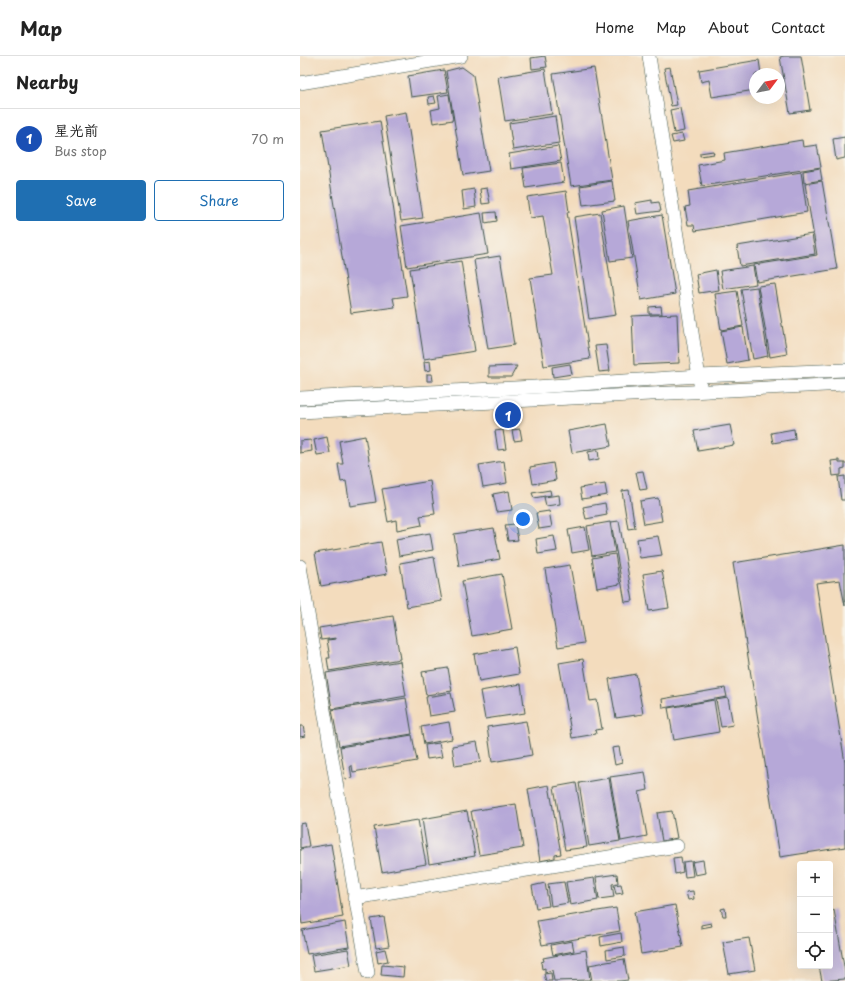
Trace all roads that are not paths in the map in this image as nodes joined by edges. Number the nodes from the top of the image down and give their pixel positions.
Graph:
1 (461, 56) edge
2 (649, 56) edge
3 (300, 83) edge
4 (845, 370) edge
5 (699, 376) junction
6 (845, 384) edge
7 (700, 391) junction
8 (300, 398) edge
9 (300, 412) edge
10 (300, 566) edge
11 (677, 846) dead end
12 (354, 898) junction
13 (368, 973) dead end

1 - 3 street
2 - 5 street
4 - 5 street
5 - 7 street
5 - 8 street
6 - 7 street
7 - 9 street
10 - 12 street
11 - 12 street
12 - 13 street

